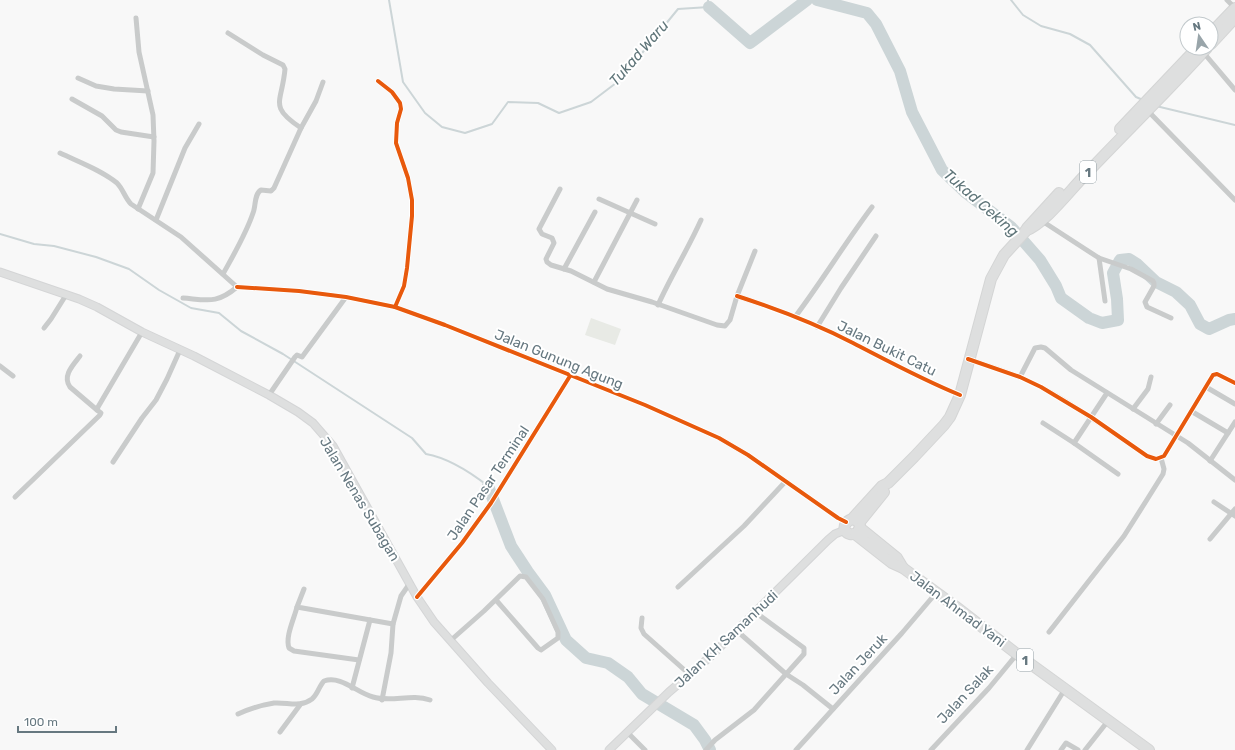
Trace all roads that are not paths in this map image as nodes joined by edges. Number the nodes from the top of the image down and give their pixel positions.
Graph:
1 (1227, 0) edge
2 (1235, 8) edge
3 (136, 18) dead end
4 (1235, 18) edge
5 (1219, 25) edge
6 (228, 33) dead end
7 (1219, 35) edge
8 (1196, 56) edge
9 (1208, 56) edge
10 (78, 78) dead end
11 (378, 81) dead end
12 (322, 82) dead end
13 (1235, 90) edge
14 (148, 91) junction
15 (72, 99) dead end
16 (1147, 109) junction
17 (199, 124) dead end
18 (301, 128) junction
19 (154, 137) junction
20 (60, 153) dead end
21 (560, 189) dead end
22 (599, 199) dead end
23 (637, 200) dead end
24 (1235, 200) edge
25 (872, 208) dead end
26 (138, 209) junction
27 (596, 212) dead end
28 (630, 213) junction
29 (156, 220) junction
30 (700, 220) dead end
31 (1042, 221) junction
32 (655, 224) dead end
33 (1024, 232) dead end
34 (876, 236) dead end
35 (755, 251) dead end
36 (1099, 258) junction
37 (564, 269) junction
38 (0, 272) edge
39 (223, 274) junction
40 (594, 282) junction
41 (236, 287) junction
42 (66, 295) junction
43 (738, 296) junction
44 (183, 298) dead end
45 (346, 298) junction
46 (1105, 301) dead end
47 (658, 304) junction
48 (395, 307) junction
49 (796, 317) junction
50 (1171, 318) dead end
51 (817, 327) junction
52 (44, 328) dead end
53 (142, 332) junction
54 (180, 350) junction
55 (80, 356) dead end
56 (968, 359) junction
57 (0, 366) edge
58 (13, 376) dead end
59 (570, 376) junction
60 (1020, 377) junction
61 (1151, 377) dead end
62 (1235, 383) edge
63 (1206, 386) junction
64 (1108, 393) junction
65 (269, 395) junction
66 (960, 395) junction
67 (1170, 404) dead end
68 (1235, 404) edge
69 (1133, 409) junction
70 (97, 410) junction
71 (1191, 411) junction
72 (1091, 417) junction
73 (1235, 422) edge
74 (1043, 423) dead end
75 (1156, 424) junction
76 (1228, 433) junction
77 (1176, 436) junction
78 (1074, 443) junction
79 (1161, 458) junction
80 (1210, 461) junction
81 (113, 462) dead end
82 (1118, 474) dead end
83 (1235, 480) edge
84 (785, 482) junction
85 (15, 497) dead end
86 (1214, 502) dead end
87 (1234, 513) edge
88 (853, 526) junction
89 (1210, 539) dead end
90 (410, 583) junction
91 (678, 587) dead end
92 (304, 590) dead end
93 (936, 593) junction
94 (417, 596) junction
95 (496, 600) junction
96 (297, 608) junction
97 (755, 612) junction
98 (642, 618) dead end
99 (370, 620) junction
100 (393, 624) junction
101 (736, 630) junction
102 (1048, 632) dead end
103 (450, 641) junction
104 (1017, 654) junction
105 (359, 660) junction
106 (689, 674) junction
107 (786, 674) junction
108 (352, 688) junction
109 (1065, 689) junction
110 (382, 700) junction
111 (430, 700) dead end
112 (300, 705) junction
113 (832, 709) junction
114 (238, 714) dead end
115 (1108, 721) junction
116 (280, 732) dead end
117 (627, 732) junction
118 (552, 750) edge
119 (609, 750) edge
120 (645, 750) edge
121 (706, 750) edge
122 (796, 750) edge
123 (931, 750) edge
124 (1027, 750) edge
125 (1061, 750) edge
126 (1078, 750) edge
127 (1084, 750) edge
128 (1149, 750) edge

1 - 2 street
2 - 5 highway
3 - 14 street
4 - 7 highway
6 - 18 street
8 - 16 highway, 1
9 - 13 street
10 - 14 street
11 - 48 street
12 - 18 street
14 - 19 street
15 - 19 street
16 - 24 street
16 - 31 highway, 1
16 - 31 highway, 1
17 - 29 street
18 - 39 street
19 - 26 street
20 - 26 street
21 - 37 street
22 - 28 street
23 - 28 street
25 - 49 street
26 - 29 street
27 - 37 street
28 - 32 street
28 - 40 street
29 - 39 street
30 - 47 street
31 - 36 street
33 - 56 highway
34 - 51 street
35 - 43 street
36 - 46 street
36 - 50 street
37 - 40 street
38 - 42 main road, Jalan Nenas Subagan
39 - 41 street
40 - 47 street
41 - 44 street
41 - 45 street, Jalan Gunung Agung
42 - 52 street
42 - 53 main road, Jalan Nenas Subagan
43 - 47 street
43 - 49 street, Jalan Bukit Catu
45 - 48 street, Jalan Gunung Agung
45 - 65 street
48 - 59 street, Jalan Gunung Agung
49 - 51 street, Jalan Bukit Catu
51 - 66 street, Jalan Bukit Catu
53 - 54 main road, Jalan Nenas Subagan
53 - 70 street
54 - 65 main road, Jalan Nenas Subagan
54 - 81 street
55 - 70 street
56 - 60 street
56 - 66 highway
57 - 58 street
59 - 84 street, Jalan Gunung Agung
59 - 94 street, Jalan Pasar Terminal
60 - 64 street
60 - 72 street
61 - 69 street
62 - 63 street
63 - 68 street
63 - 71 street
64 - 69 street
64 - 72 street
65 - 90 main road, Jalan Nenas Subagan
66 - 88 highway
67 - 75 street
69 - 75 street
70 - 85 street
71 - 76 street
71 - 77 street
72 - 78 street
72 - 79 street
73 - 76 street
74 - 78 street
75 - 77 street
76 - 80 street
77 - 79 street
77 - 80 street
78 - 82 street
79 - 102 street
80 - 83 street
84 - 88 street, Jalan Gunung Agung
84 - 91 street
86 - 87 street
87 - 89 street
88 - 93 highway, Jalan Ahmad Yani / 1
88 - 97 main road, Jalan KH Samanhudi
90 - 94 main road, Jalan Nenas Subagan
90 - 100 street
92 - 96 street
93 - 104 highway, Jalan Ahmad Yani / 1
93 - 113 street, Jalan Jeruk
94 - 103 main road, Jalan Nenas Subagan
95 - 95 street
95 - 103 street
96 - 99 street
96 - 105 street
97 - 101 main road, Jalan KH Samanhudi
97 - 107 street
98 - 106 street
99 - 100 street
99 - 105 street
100 - 110 street
101 - 106 main road, Jalan KH Samanhudi
101 - 107 street
103 - 118 main road, Jalan Nenas Subagan
104 - 109 highway, Jalan Ahmad Yani / 1
104 - 123 street, Jalan Salak
105 - 108 street
106 - 117 main road, Jalan KH Samanhudi
107 - 113 street
107 - 121 street
108 - 110 street
108 - 112 street
109 - 115 highway, Jalan Ahmad Yani / 1
109 - 124 street
110 - 111 street
112 - 114 street
112 - 116 street
113 - 122 street, Jalan Jeruk
115 - 127 street
115 - 128 highway, Jalan Ahmad Yani / 1
117 - 119 main road, Jalan KH Samanhudi
117 - 120 street
125 - 126 street

